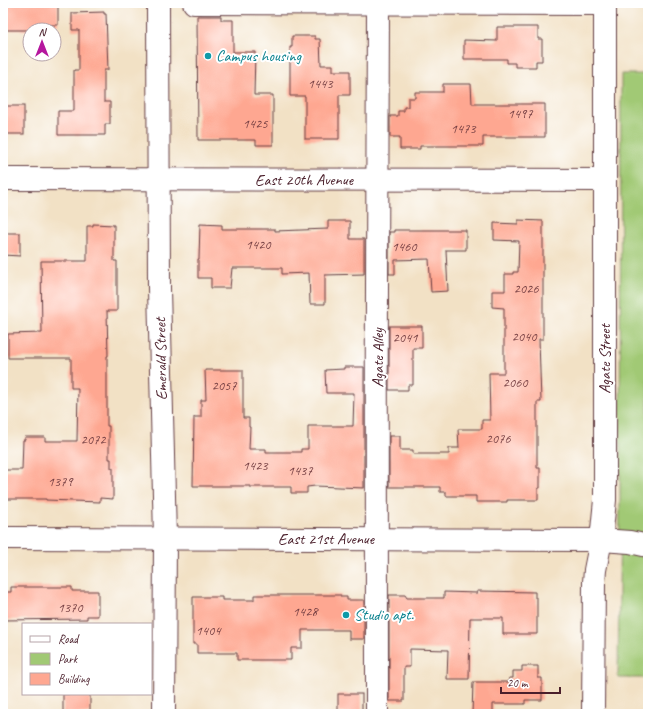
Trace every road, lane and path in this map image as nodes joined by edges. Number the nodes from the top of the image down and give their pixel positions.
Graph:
1 (158, 3) edge
2 (194, 3) edge
3 (378, 3) edge
4 (605, 3) edge
5 (3, 179) edge
6 (158, 180) junction
7 (376, 180) junction
8 (605, 180) junction
9 (3, 538) edge
10 (165, 538) junction
11 (378, 539) junction
12 (601, 540) junction
13 (648, 546) edge
14 (164, 714) edge
15 (378, 714) edge
16 (593, 714) edge

1 - 6 street, Emerald Street
2 - 3 street
3 - 4 street
3 - 7 street, Agate Alley
4 - 8 street, Agate Street
5 - 6 street, East 20th Avenue
6 - 7 street, East 20th Avenue
6 - 10 street, Emerald Street
7 - 8 street, East 20th Avenue
7 - 11 street, Agate Alley
8 - 12 street, Agate Street
9 - 10 street, East 21st Avenue
10 - 11 street, East 21st Avenue
10 - 14 street, Emerald Street
11 - 12 street, East 21st Avenue
11 - 15 street, Agate Alley
12 - 13 street, East 21st Avenue
12 - 16 street, Agate Street

